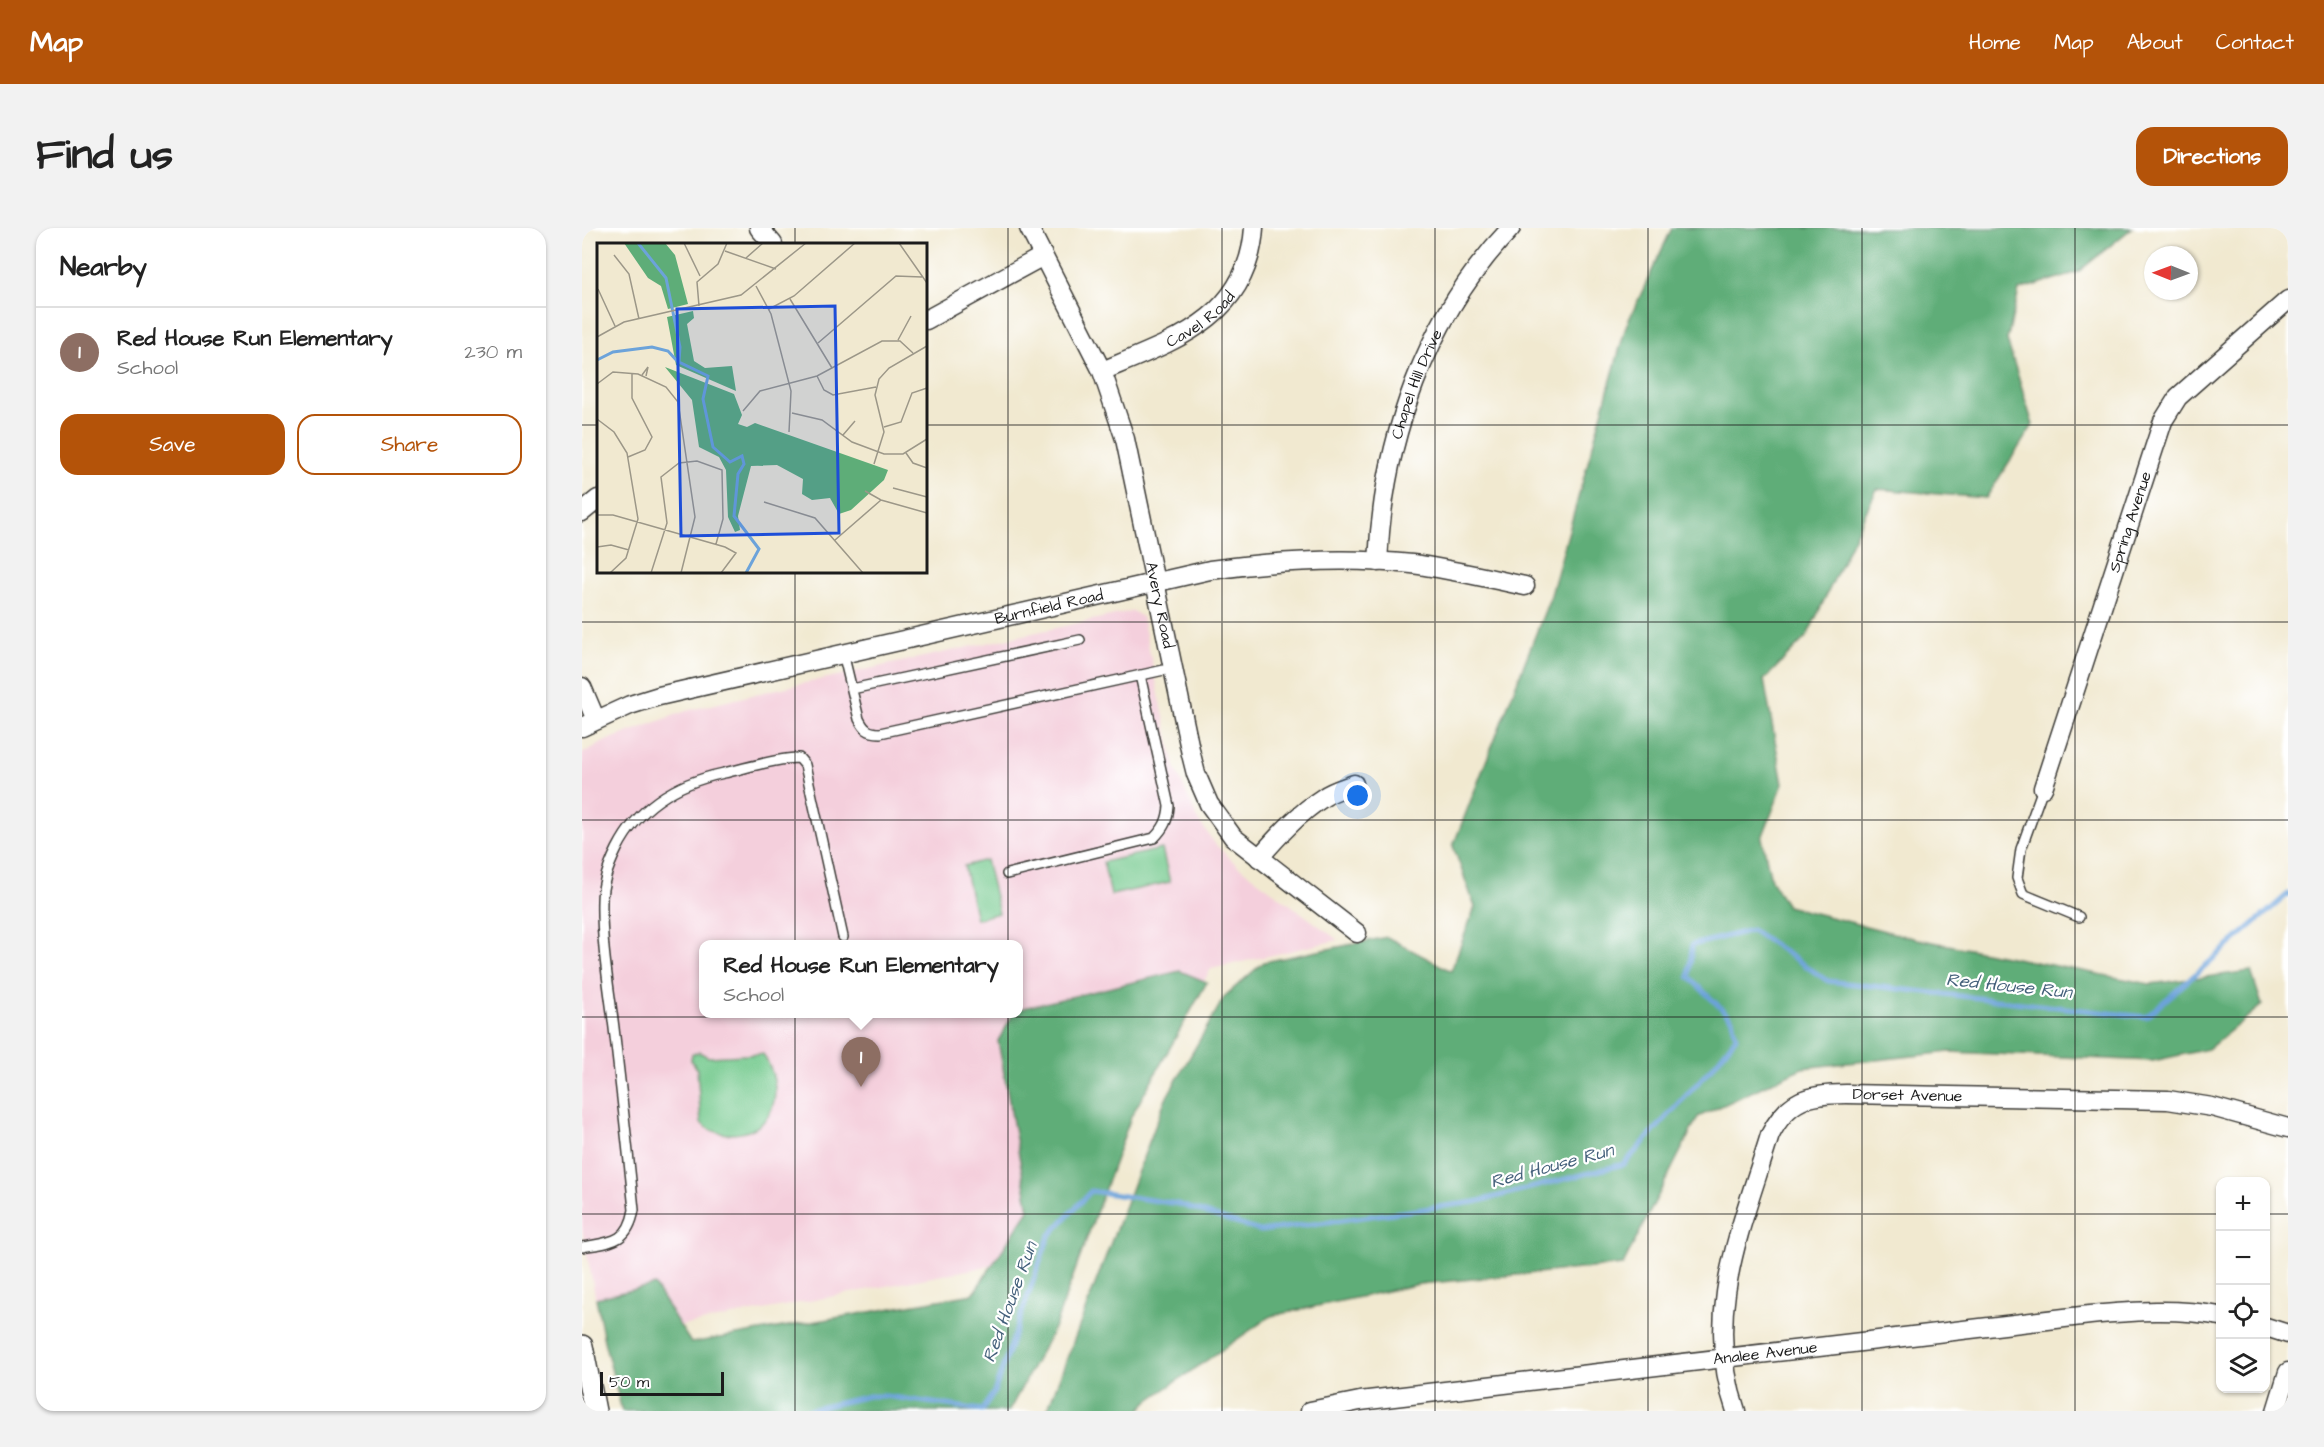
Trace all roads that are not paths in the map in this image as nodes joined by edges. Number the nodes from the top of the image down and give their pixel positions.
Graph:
1 (759, 228) edge
2 (1029, 228) edge
3 (1254, 228) edge
4 (1511, 228) edge
5 (772, 243) edge
6 (1043, 256) junction
7 (2288, 300) edge
8 (927, 319) edge
9 (1102, 371) junction
10 (597, 500) edge
11 (582, 512) edge
12 (1378, 562) junction
13 (1155, 582) junction
14 (1525, 586) dead end
15 (1080, 640) dead end
16 (843, 653) junction
17 (1173, 668) junction
18 (1140, 675) junction
19 (582, 687) edge
20 (852, 689) junction
21 (589, 724) edge
22 (1354, 784) dead end
23 (2043, 788) joint
24 (1259, 858) junction
25 (1007, 874) dead end
26 (2079, 917) dead end
27 (1357, 933) dead end
28 (843, 937) dead end
29 (2288, 1128) edge
30 (582, 1247) edge
31 (2216, 1316) edge
32 (2270, 1329) edge
33 (2288, 1334) edge
34 (582, 1346) edge
35 (1725, 1359) junction
36 (2288, 1372) edge
37 (595, 1411) edge
38 (1310, 1411) edge
39 (1736, 1411) edge
40 (2276, 1411) edge

1 - 5 street
2 - 6 street, Avery Road
3 - 9 street, Cavel Road
4 - 12 street, Chapel Hill Drive
6 - 8 street
6 - 9 street, Avery Road
7 - 23 street, Spring Avenue
9 - 13 street, Avery Road
10 - 11 street
12 - 13 street, Burnfield Road
12 - 14 street, Burnfield Road
13 - 16 street, Burnfield Road
13 - 17 street, Avery Road
15 - 20 lane
16 - 20 lane
16 - 21 street, Burnfield Road
17 - 18 lane
17 - 24 street, Avery Road
18 - 20 lane
18 - 25 lane
19 - 21 street
22 - 24 street
23 - 26 lane
24 - 27 street, Avery Road
28 - 30 lane
29 - 35 street, Dorset Avenue
31 - 35 street, Analee Avenue
32 - 33 street
34 - 37 street
35 - 38 street, Analee Avenue
35 - 39 street, Dorset Avenue
36 - 40 street

